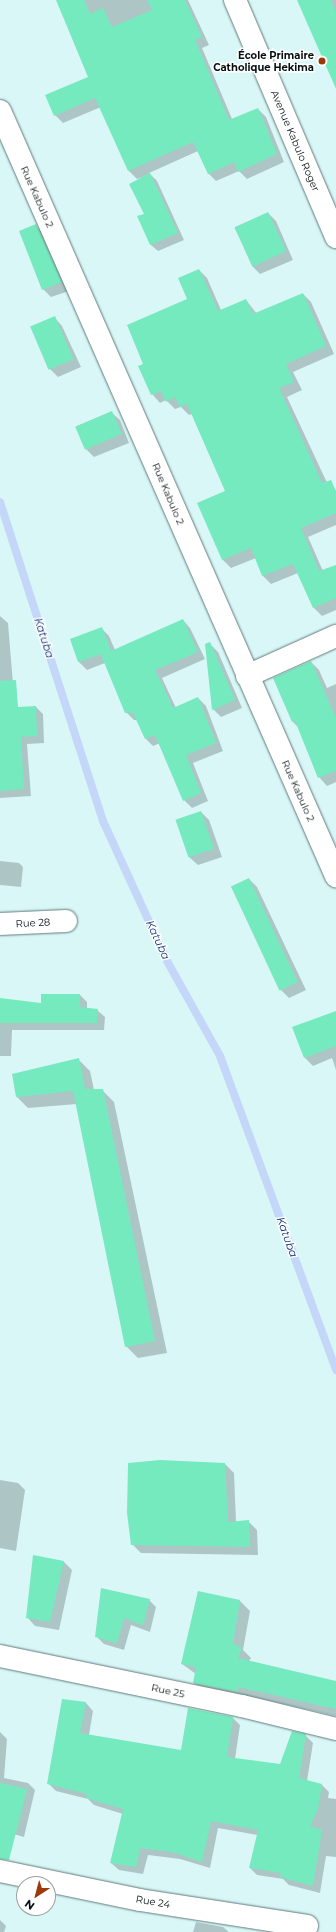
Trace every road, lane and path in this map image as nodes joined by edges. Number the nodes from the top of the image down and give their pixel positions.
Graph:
1 (236, 0) edge
2 (0, 111) edge
3 (336, 237) edge
4 (336, 636) edge
5 (247, 676) junction
6 (336, 876) edge
7 (66, 921) dead end
8 (0, 924) edge
9 (0, 1656) edge
10 (336, 1729) edge
11 (0, 1871) edge
12 (307, 1926) dead end

1 - 3 street, Avenue Kabulo Roger
2 - 5 street, Rue Kabulo 2
4 - 5 street
5 - 6 street, Rue Kabulo 2
7 - 8 street, Rue 28
9 - 10 street, Rue 25
11 - 12 street, Rue 24

